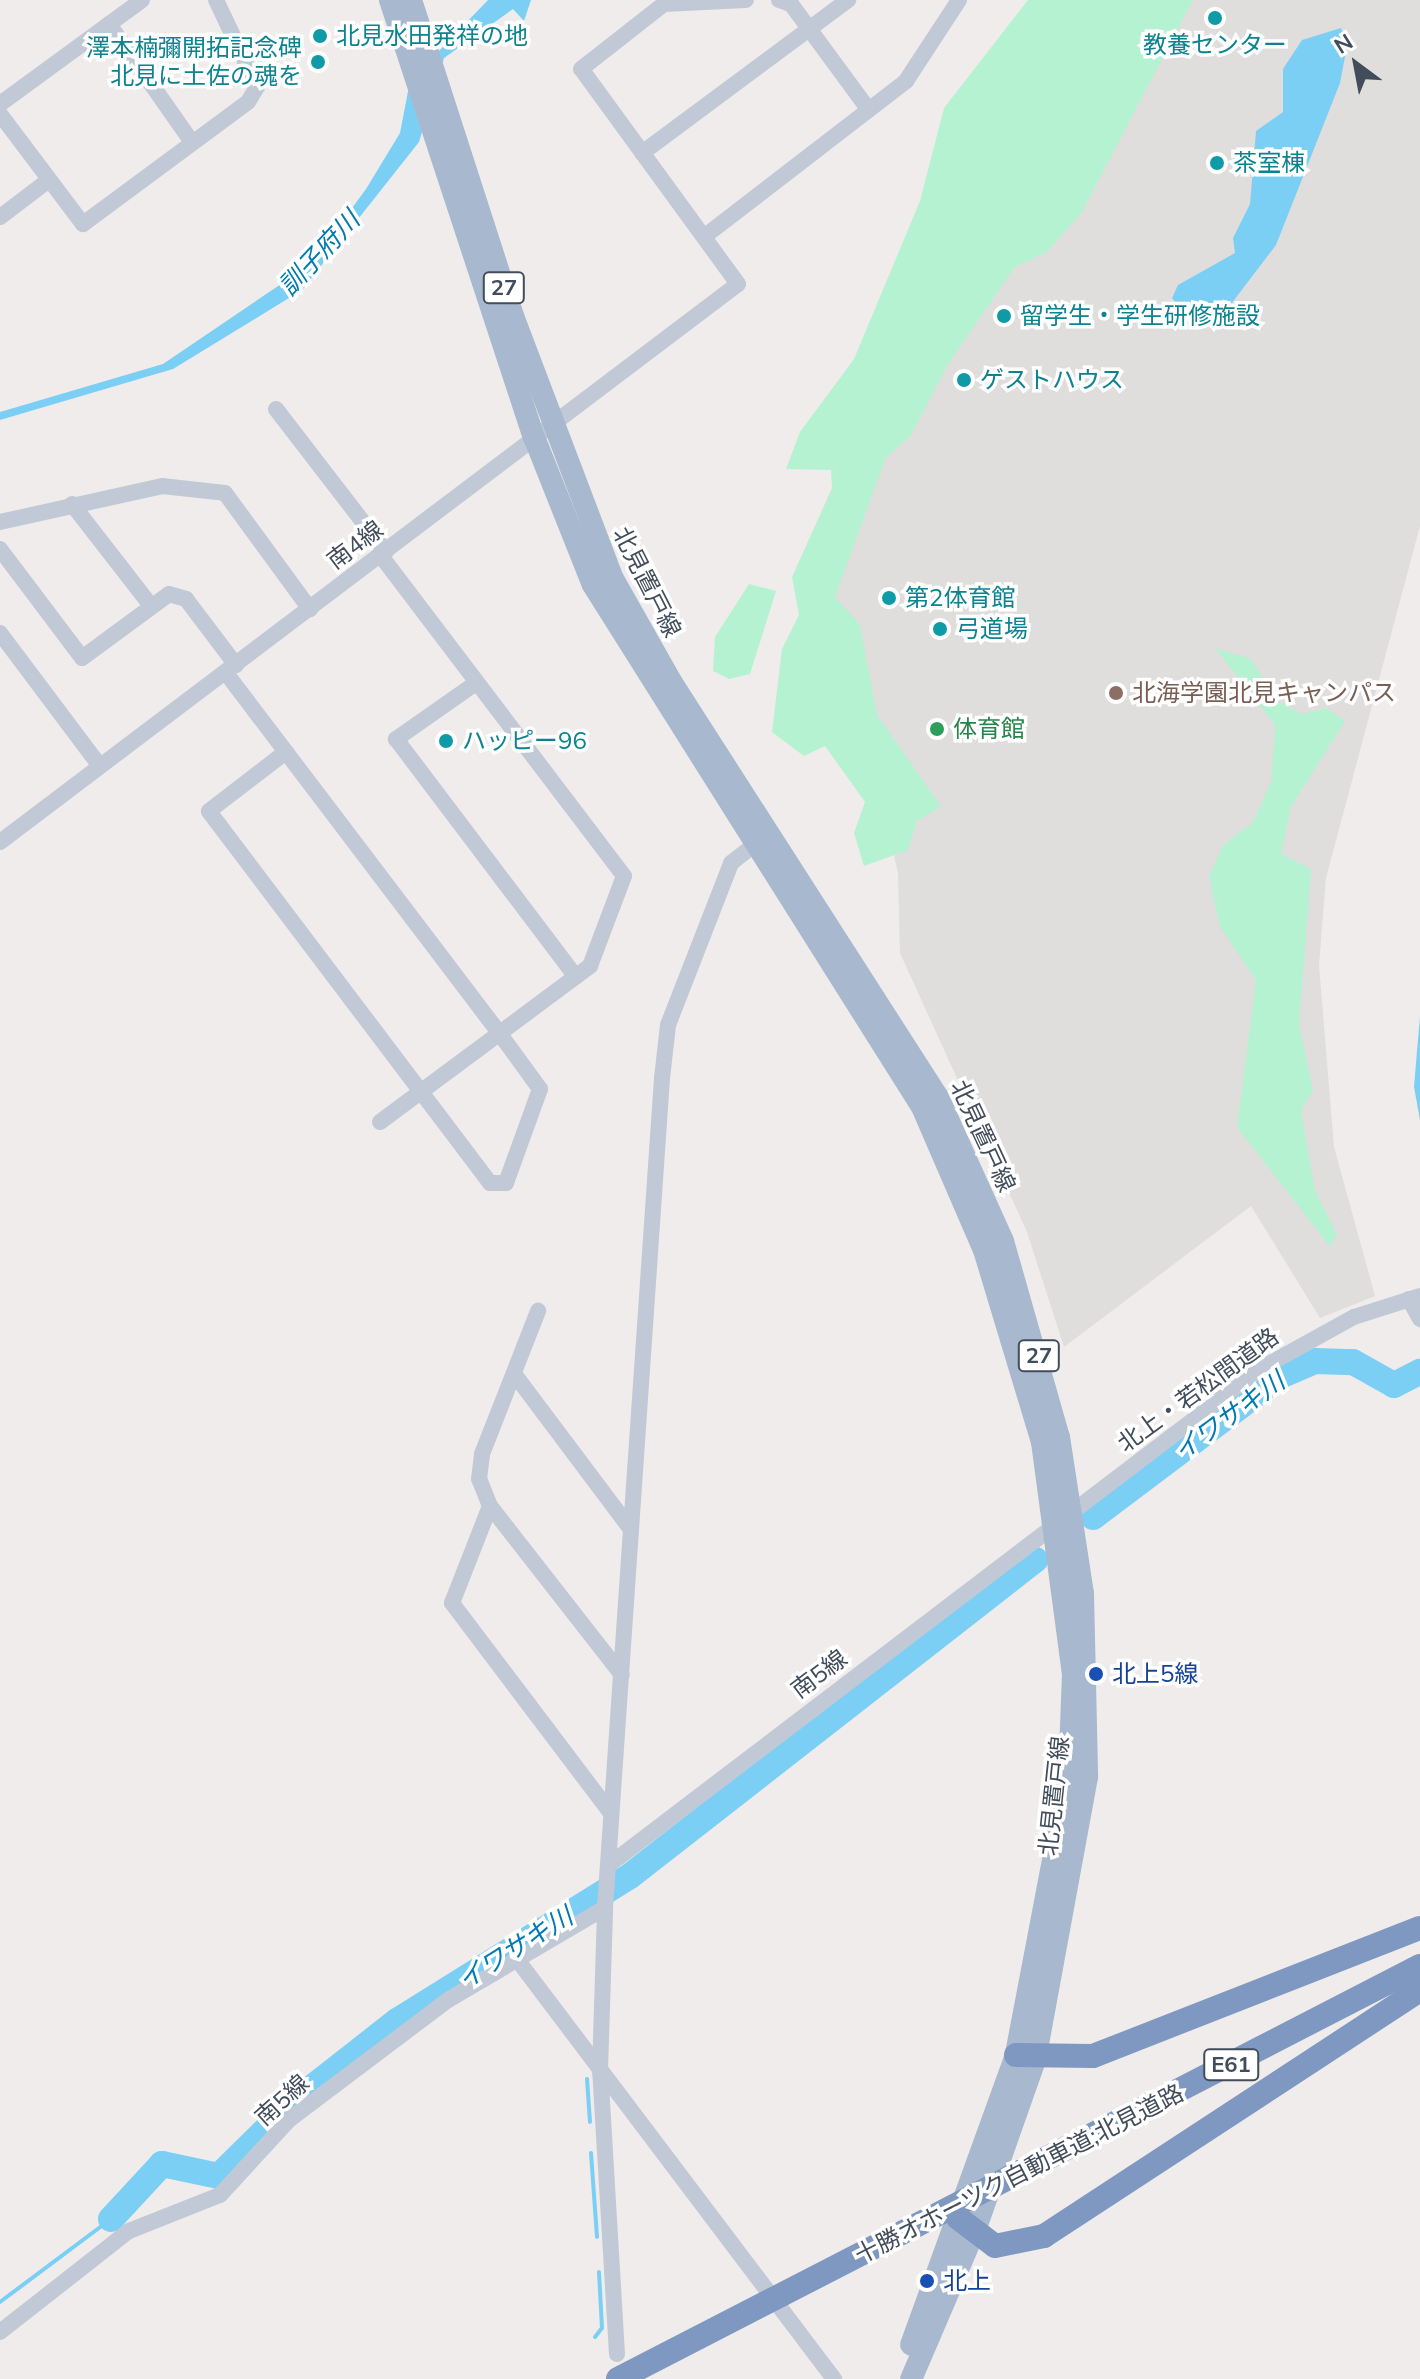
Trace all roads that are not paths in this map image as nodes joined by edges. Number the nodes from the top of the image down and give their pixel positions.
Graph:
1 (142, 0) edge
2 (216, 0) edge
3 (390, 0) edge
4 (746, 0) edge
5 (779, 0) edge
6 (848, 0) edge
7 (959, 0) edge
8 (413, 6) edge
9 (109, 24) junction
10 (806, 29) junction
11 (0, 104) edge
12 (868, 109) junction
13 (0, 114) edge
14 (192, 142) junction
15 (642, 153) junction
16 (49, 180) junction
17 (0, 217) edge
18 (705, 236) junction
19 (276, 409) dead end
20 (543, 431) junction
21 (72, 504) junction
22 (0, 522) edge
23 (0, 549) edge
24 (384, 554) junction
25 (151, 606) junction
26 (310, 609) junction
27 (0, 633) edge
28 (231, 669) junction
29 (476, 683) junction
30 (286, 752) junction
31 (100, 766) junction
32 (762, 839) junction
33 (0, 842) edge
34 (576, 977) junction
35 (500, 1034) junction
36 (422, 1093) junction
37 (380, 1122) dead end
38 (1414, 1297) edge
39 (538, 1311) dead end
40 (1420, 1319) edge
41 (515, 1375) junction
42 (490, 1506) junction
43 (1065, 1515) junction
44 (630, 1528) junction
45 (622, 1675) junction
46 (610, 1812) junction
47 (610, 1864) junction
48 (606, 1897) junction
49 (1420, 1928) edge
50 (516, 1958) junction
51 (1420, 1966) edge
52 (1420, 1990) edge
53 (1026, 2058) junction
54 (600, 2071) junction
55 (966, 2224) junction
56 (0, 2332) edge
57 (617, 2354) dead end
58 (659, 2359) junction
59 (618, 2379) edge
60 (626, 2379) edge
61 (834, 2379) edge
62 (898, 2379) edge
63 (911, 2379) edge

1 - 9 street
2 - 14 street
3 - 20 main road, 北見置戸線 / 27
4 - 15 street
5 - 10 street
6 - 10 street
7 - 12 street
8 - 20 main road, 北見置戸線 / 27
9 - 11 street
9 - 14 street
10 - 12 street
10 - 15 street
12 - 18 street
13 - 16 street
14 - 16 street
15 - 18 street
16 - 17 street
18 - 20 street, 南4線
19 - 24 street
20 - 24 street, 南4線
20 - 32 main road, 北見置戸線 / 27
21 - 22 street
21 - 25 street
21 - 26 street
23 - 25 street
24 - 26 street, 南4線
24 - 29 street
25 - 28 street
26 - 28 street, 南4線
27 - 31 street
28 - 30 street
28 - 31 street, 南4線
29 - 34 street
29 - 34 street
30 - 35 street
30 - 36 street
31 - 33 street, 南4線
32 - 43 main road, 北見置戸線 / 27
32 - 44 street
34 - 35 street
35 - 36 street
35 - 36 street
36 - 37 street
38 - 40 street
38 - 43 street, 北上・若松間道路
39 - 41 street
41 - 42 street
41 - 44 street
42 - 45 street
42 - 46 street
43 - 47 street, 南5線
43 - 53 main road, 北見置戸線 / 27
44 - 45 street
45 - 46 street
46 - 47 street
47 - 48 street
48 - 50 street, 南5線
48 - 54 street
49 - 53 highway
50 - 54 street
50 - 56 street, 南5線
51 - 58 highway, 十勝オホーツク自動車道;北見道路 / E61
52 - 55 highway
53 - 55 main road, 北見置戸線 / 27
54 - 57 street
54 - 61 street
55 - 62 main road, 北見置戸線 / 27
55 - 63 main road, 北見置戸線 / 27
58 - 59 highway, 十勝オホーツク自動車道;北見道路 / E61
58 - 60 highway, 十勝オホーツク自動車道;北見道路 / E61

